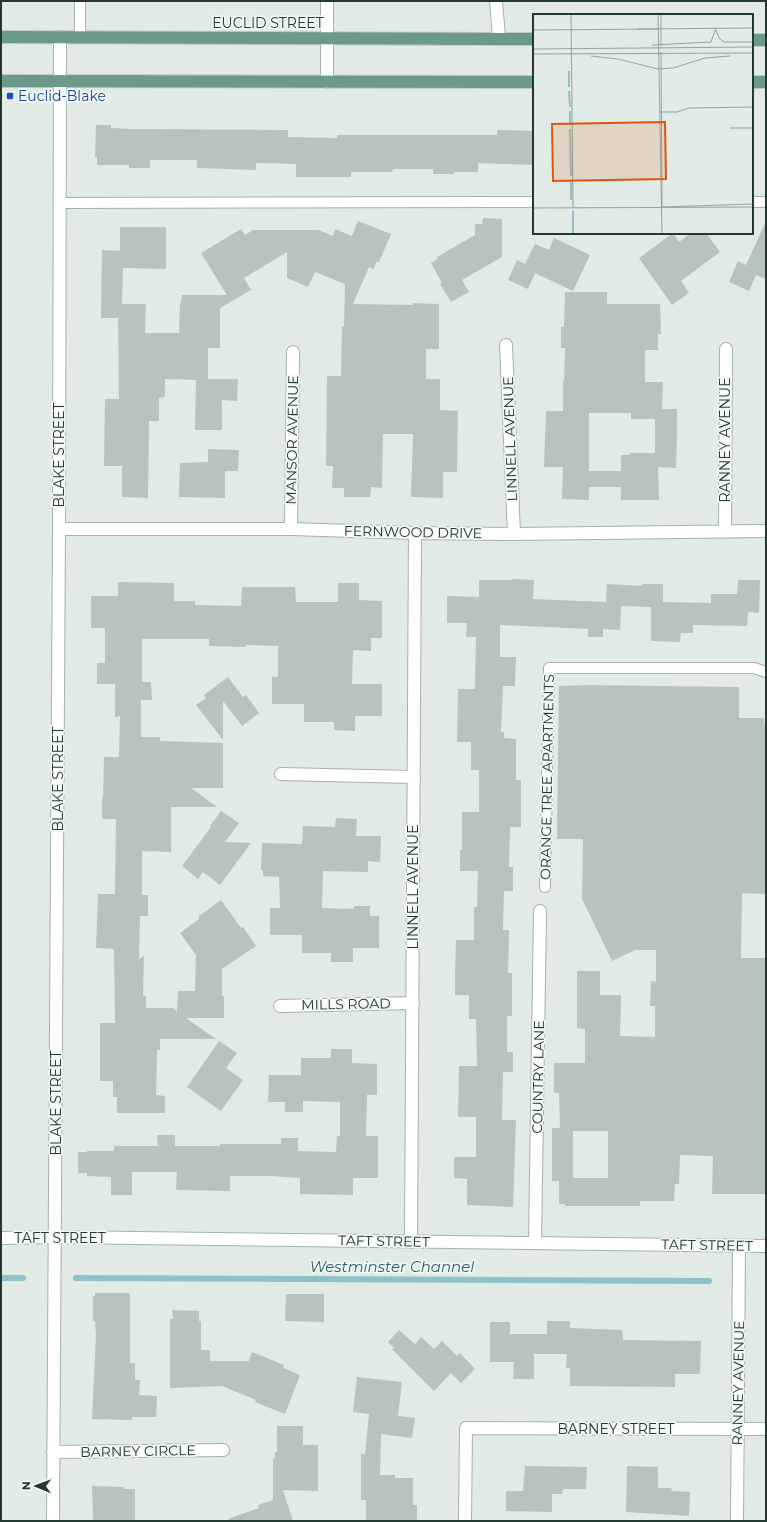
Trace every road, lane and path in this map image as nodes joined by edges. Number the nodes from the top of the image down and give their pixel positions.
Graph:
1 (80, 1) edge
2 (327, 1) edge
3 (496, 1) edge
4 (1, 37) edge
5 (60, 37) junction
6 (80, 37) junction
7 (328, 38) junction
8 (499, 38) junction
9 (533, 39) edge
10 (753, 40) edge
11 (766, 40) edge
12 (1, 81) edge
13 (60, 81) junction
14 (327, 82) junction
15 (533, 82) edge
16 (753, 82) edge
17 (766, 82) edge
18 (533, 202) edge
19 (753, 202) edge
20 (766, 202) edge
21 (60, 203) junction
22 (506, 345) dead end
23 (726, 349) dead end
24 (293, 352) dead end
25 (291, 528) junction
26 (59, 529) junction
27 (725, 531) junction
28 (766, 532) edge
29 (415, 533) junction
30 (514, 534) junction
31 (766, 672) edge
32 (281, 774) dead end
33 (414, 777) junction
34 (545, 888) dead end
35 (540, 911) dead end
36 (413, 1002) junction
37 (280, 1006) dead end
38 (55, 1237) junction
39 (1, 1238) edge
40 (411, 1242) junction
41 (535, 1243) junction
42 (739, 1246) junction
43 (766, 1246) edge
44 (738, 1429) junction
45 (766, 1429) edge
46 (223, 1450) dead end
47 (53, 1452) junction
48 (53, 1521) edge
49 (465, 1521) edge
50 (737, 1521) edge

1 - 6 lane
2 - 7 street
3 - 8 street
4 - 5 main road, EUCLID STREET
5 - 6 main road, EUCLID STREET
5 - 13 street, BLAKE STREET
6 - 7 main road, EUCLID STREET
7 - 8 main road, EUCLID STREET
7 - 14 street
8 - 9 main road, EUCLID STREET
10 - 11 main road
12 - 13 main road
13 - 14 main road
13 - 21 street, BLAKE STREET
14 - 15 main road
16 - 17 main road
18 - 21 lane
19 - 20 lane
21 - 26 street, BLAKE STREET
22 - 30 street, LINNELL AVENUE
23 - 27 street, RANNEY AVENUE
24 - 25 street, MANSOR AVENUE
25 - 26 street, FERNWOOD DRIVE
25 - 29 street, FERNWOOD DRIVE
26 - 38 street, BLAKE STREET
27 - 28 street, FERNWOOD DRIVE
27 - 30 street, FERNWOOD DRIVE
29 - 30 street, FERNWOOD DRIVE
29 - 33 street, LINNELL AVENUE
31 - 34 lane, ORANGE TREE APARTMENTS
32 - 33 street
33 - 36 street, LINNELL AVENUE
35 - 41 street, COUNTRY LANE
36 - 37 street, MILLS ROAD
36 - 40 street, LINNELL AVENUE
38 - 39 street, TAFT STREET
38 - 40 street, TAFT STREET
38 - 47 street, BLAKE STREET
40 - 41 street, TAFT STREET
41 - 42 street, TAFT STREET
42 - 43 street, TAFT STREET
42 - 44 street, RANNEY AVENUE
44 - 45 street, BARNEY STREET
44 - 49 street, BARNEY STREET
44 - 50 street, RANNEY AVENUE
46 - 47 street, BARNEY CIRCLE
47 - 48 street, BLAKE STREET

